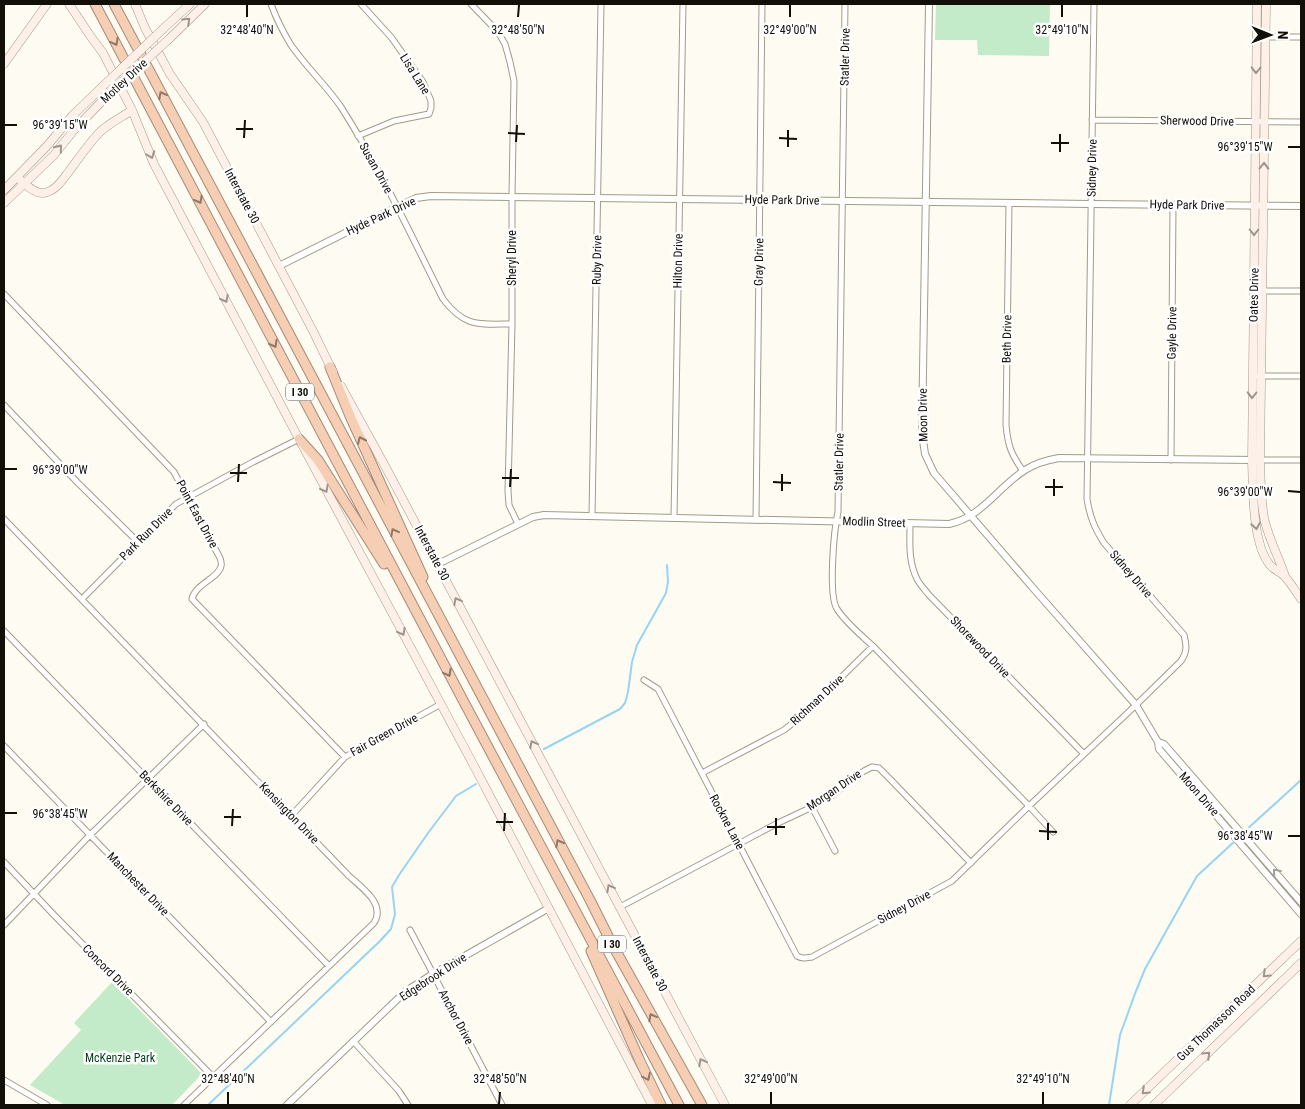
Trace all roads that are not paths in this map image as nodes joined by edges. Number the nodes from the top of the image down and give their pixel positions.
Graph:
1 (48, 4) edge
2 (69, 4) edge
3 (95, 4) edge
4 (114, 4) edge
5 (135, 4) edge
6 (190, 4) edge
7 (205, 4) edge
8 (270, 4) edge
9 (361, 4) edge
10 (471, 4) edge
11 (601, 4) edge
12 (683, 4) edge
13 (762, 4) edge
14 (845, 4) edge
15 (929, 4) edge
16 (1094, 4) edge
17 (1257, 4) edge
18 (1266, 4) edge
19 (1256, 37) junction
20 (1266, 37) junction
21 (1301, 37) edge
22 (4, 64) edge
23 (132, 110) junction
24 (1092, 120) junction
25 (1256, 121) junction
26 (1265, 122) junction
27 (1301, 122) edge
28 (358, 136) junction
29 (18, 177) junction
30 (25, 183) junction
31 (5, 185) edge
32 (16, 192) junction
33 (512, 196) junction
34 (598, 197) junction
35 (679, 198) junction
36 (760, 200) junction
37 (843, 201) junction
38 (926, 202) junction
39 (4, 203) edge
40 (1009, 203) junction
41 (1091, 204) junction
42 (1173, 205) junction
43 (1254, 206) junction
44 (1263, 206) junction
45 (1301, 206) edge
46 (397, 207) junction
47 (279, 266) junction
48 (1258, 291) junction
49 (1301, 291) edge
50 (4, 294) edge
51 (512, 324) junction
52 (330, 367) junction
53 (1257, 376) junction
54 (1301, 376) edge
55 (4, 405) edge
56 (298, 439) junction
57 (1088, 458) junction
58 (1170, 460) junction
59 (1256, 460) junction
60 (1301, 460) edge
61 (1023, 471) junction
62 (188, 498) junction
63 (592, 516) junction
64 (971, 516) junction
65 (4, 518) edge
66 (674, 518) junction
67 (756, 519) junction
68 (836, 521) junction
69 (518, 524) junction
70 (910, 524) junction
71 (138, 542) junction
72 (438, 564) junction
73 (1285, 576) junction
74 (1298, 589) edge
75 (82, 599) junction
76 (1301, 599) edge
77 (416, 612) junction
78 (441, 621) junction
79 (4, 631) edge
80 (873, 646) junction
81 (644, 680) dead end
82 (441, 704) junction
83 (1136, 705) junction
84 (204, 724) junction
85 (4, 746) edge
86 (1084, 754) junction
87 (345, 757) junction
88 (702, 773) junction
89 (148, 780) junction
90 (1029, 806) junction
91 (812, 807) junction
92 (291, 816) junction
93 (1053, 832) dead end
94 (90, 835) junction
95 (739, 844) junction
96 (1247, 845) junction
97 (835, 851) dead end
98 (4, 862) edge
99 (972, 863) junction
100 (34, 894) junction
101 (570, 901) junction
102 (1301, 902) edge
103 (620, 907) junction
104 (549, 908) junction
105 (1301, 914) edge
106 (4, 925) edge
107 (410, 930) dead end
108 (1301, 941) edge
109 (812, 957) joint
110 (1301, 963) edge
111 (329, 966) junction
112 (433, 974) junction
113 (271, 1022) junction
114 (353, 1042) junction
115 (1160, 1076) junction
116 (213, 1077) junction
117 (4, 1080) edge
118 (1172, 1088) junction
119 (292, 1104) edge
120 (47, 1105) edge
121 (184, 1105) edge
122 (408, 1105) edge
123 (502, 1105) edge
124 (652, 1105) edge
125 (661, 1105) edge
126 (679, 1105) edge
127 (702, 1105) edge
128 (725, 1105) edge
129 (1130, 1105) edge
130 (1154, 1105) edge

1 - 22 main road
2 - 23 main road
3 -> 77 highway, I 30
78 -> 4 highway, I 30
5 - 47 main road, Interstate 30
6 - 29 main road, Motley Drive, bridge
30 -> 7 main road, Motley Drive, bridge
8 - 28 street, Susan Drive
9 - 28 street, Lisa Lane
10 - 33 street, Sheryl Drive
11 - 34 street, Ruby Drive
12 - 35 street, Hilton Drive
13 - 36 street, Gray Drive
14 - 37 street, Statler Drive
15 - 38 street, Moon Drive
16 - 24 street, Sidney Drive
17 - 19 main road, Oates Drive
18 - 20 main road, Oates Drive
19 - 20 street
19 -> 25 main road, Oates Drive
20 - 21 street
20 - 26 main road, Oates Drive
23 - 30 main road
23 -> 56 main road
24 - 25 street, Sherwood Drive
24 - 41 street, Sidney Drive
25 - 26 street, Sherwood Drive
25 - 43 main road, Oates Drive
26 - 27 street, Sherwood Drive
44 -> 26 main road, Oates Drive
28 - 46 street, Susan Drive
29 - 30 main road
29 - 31 main road, Motley Drive
30 - 32 main road, Motley Drive
31 - 32 main road
32 - 39 main road, Motley Drive
33 - 34 street, Hyde Park Drive
33 - 46 street, Hyde Park Drive
33 - 51 street, Sheryl Drive
34 - 35 street, Hyde Park Drive
34 - 63 street, Ruby Drive
35 - 36 street, Hyde Park Drive
35 - 66 street, Hilton Drive
36 - 37 street, Hyde Park Drive
36 - 67 street, Gray Drive
37 - 38 street, Hyde Park Drive
37 - 68 street, Statler Drive
38 - 40 street, Hyde Park Drive
38 - 64 street, Moon Drive
40 - 41 street, Hyde Park Drive
40 - 61 street, Beth Drive
41 - 42 street, Hyde Park Drive
41 - 57 street, Sidney Drive
42 - 43 street, Hyde Park Drive
42 - 58 street, Gayle Drive
43 - 44 street, Hyde Park Drive
43 -> 48 main road, Oates Drive
44 - 45 street, Hyde Park Drive
44 - 48 main road, Oates Drive
46 - 47 street, Hyde Park Drive
46 - 51 street, Susan Drive
47 - 52 main road, Interstate 30
48 - 49 street
48 - 53 main road, Oates Drive
50 - 62 street, Point East Drive
51 - 69 street, Sheryl Drive
52 - 72 main road, Interstate 30
78 -> 52 highway
53 - 54 street
53 - 59 main road, Oates Drive
55 - 71 street
56 - 62 street, Park Run Drive
56 - 77 highway
56 -> 82 main road
57 - 58 street, Modlin Street
57 - 61 street, Modlin Street
57 - 83 street, Sidney Drive
58 - 59 street, Modlin Street
59 - 60 street, Modlin Street
59 - 73 main road, Oates Drive
59 -> 73 main road, Oates Drive
61 - 64 street, Modlin Street
62 - 71 street, Park Run Drive
62 - 87 street, Point East Drive
63 - 66 street, Modlin Street
63 - 69 street, Modlin Street
64 - 70 street, Modlin Street
64 - 83 street, Moon Drive
65 - 75 street, Kensington Drive
66 - 67 street, Modlin Street
67 - 68 street, Modlin Street
68 - 70 street, Modlin Street
68 - 80 street, Statler Drive
69 - 72 street, Modlin Street
70 - 86 street, Shorewood Drive
71 - 75 street, Park Run Drive
103 -> 72 main road, Interstate 30
73 - 74 main road, Oates Drive
74 - 76 main road, Oates Drive
75 - 84 street, Kensington Drive
77 -> 101 highway, I 30
127 -> 78 highway, I 30
79 - 89 street, Berkshire Drive
80 - 88 street, Richman Drive
80 - 90 street, Statler Drive
81 - 88 street, Rockne Lane
82 - 87 street, Fair Green Drive
82 - 104 main road
83 - 86 street, Sidney Drive
83 - 96 street, Moon Drive
84 - 89 street
84 - 92 street, Kensington Drive
85 - 94 street, Manchester Drive
86 - 90 street, Sidney Drive
87 - 92 street, Fair Green Drive
88 - 95 street, Rockne Lane
89 - 94 street
89 - 111 street, Berkshire Drive
90 - 93 street, Statler Drive
90 - 99 street, Sidney Drive
91 - 95 street, Morgan Drive
91 - 97 street
91 - 99 street, Morgan Drive
92 - 111 street, Kensington Drive
94 - 100 street
94 - 113 street, Manchester Drive
95 - 103 street, Morgan Drive
95 - 109 street, Rockne Lane
102 -> 96 street, Moon Drive
96 - 105 street, Moon Drive
98 - 100 street, Concord Drive
99 - 109 street, Sidney Drive
100 - 106 street
100 - 116 street, Concord Drive
101 -> 125 highway
101 - 126 highway, I 30
128 -> 103 main road, Interstate 30
104 - 112 street, Edgebrook Drive
104 - 124 main road
107 - 112 street, Anchor Drive
108 -> 115 main road, Gus Thomasson Road
118 -> 110 main road, Gus Thomasson Road
111 - 113 street, Kensington Drive
112 - 114 street, Edgebrook Drive
112 - 123 street, Anchor Drive
113 - 116 street, Kensington Drive
114 - 119 street, Edgebrook Drive
114 - 122 street
115 - 118 main road
115 -> 129 main road, Gus Thomasson Road
116 - 121 street, Kensington Drive
117 - 120 street
118 - 130 main road, Gus Thomasson Road

